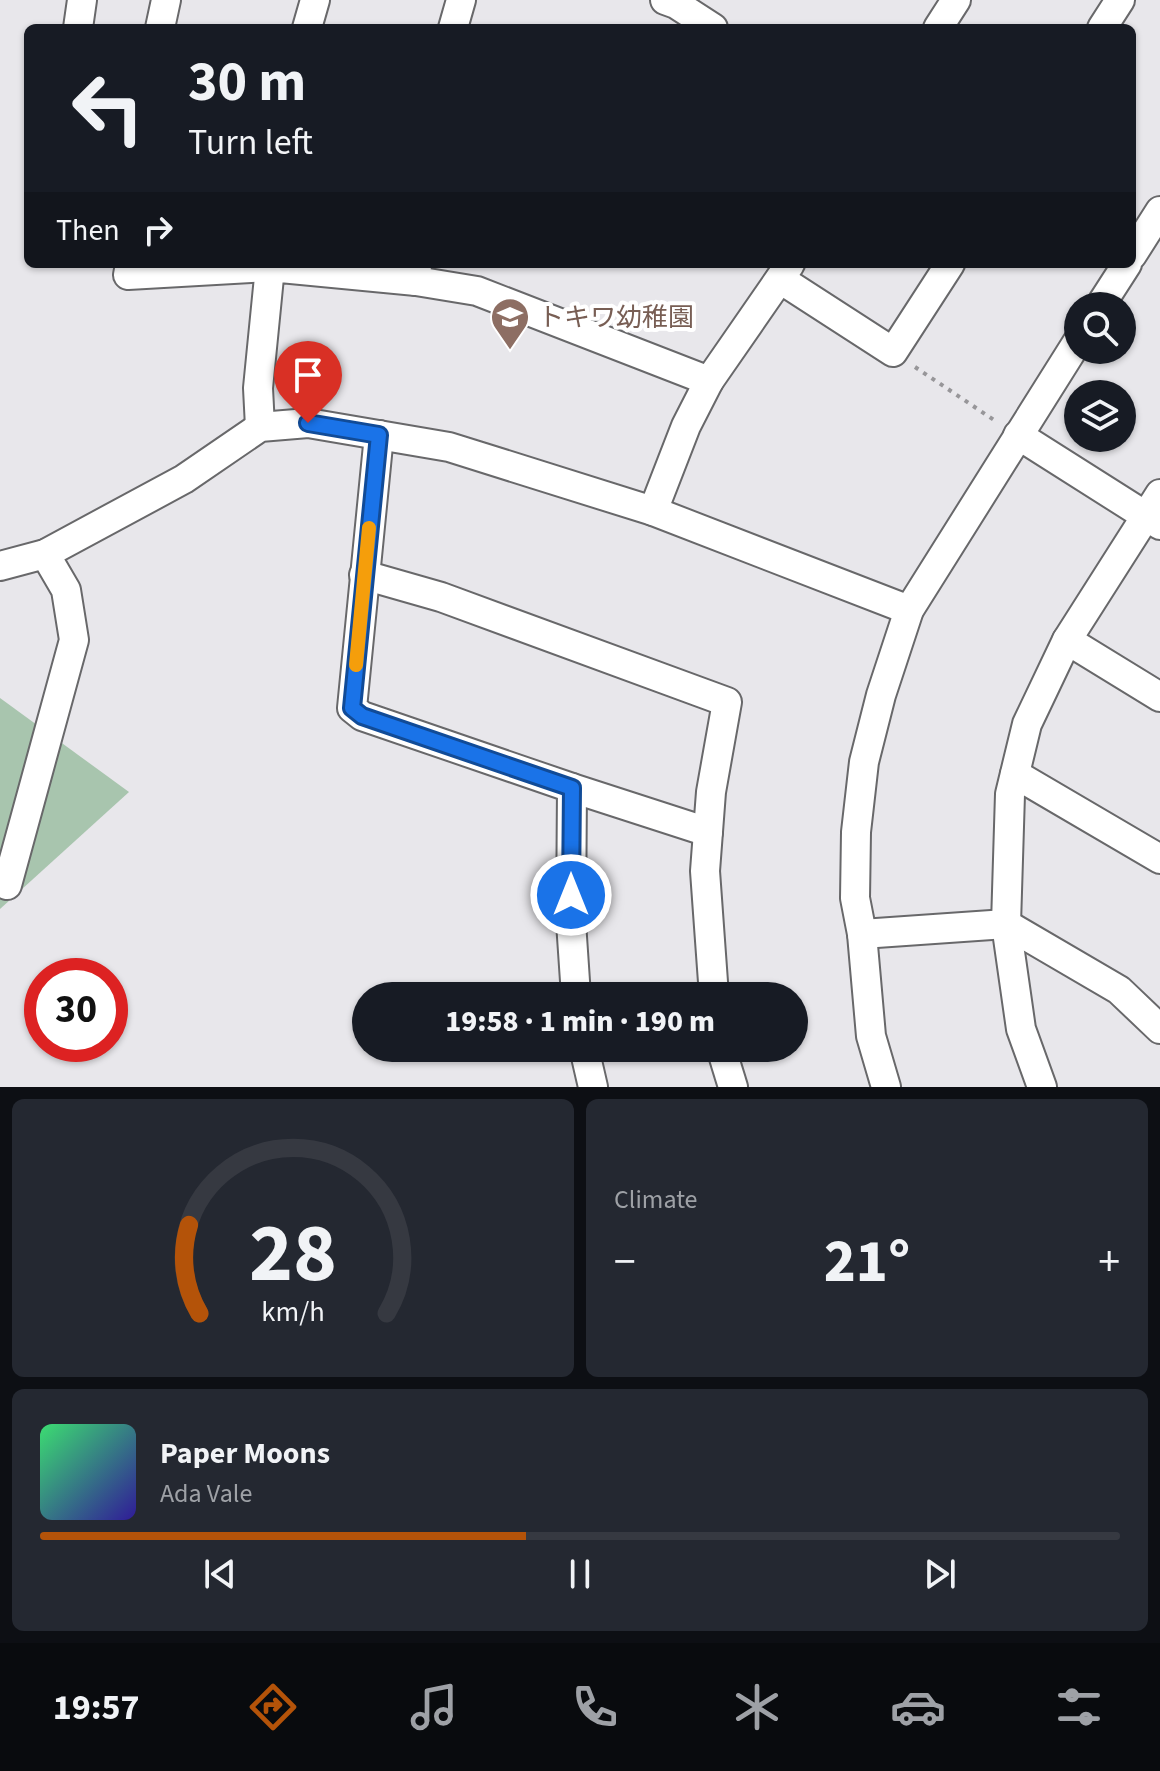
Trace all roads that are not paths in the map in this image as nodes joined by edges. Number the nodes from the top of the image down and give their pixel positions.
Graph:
1 (82, 0) edge
2 (166, 0) edge
3 (315, 0) edge
4 (461, 0) edge
5 (665, 0) edge
6 (1120, 0) edge
7 (79, 24) edge
8 (161, 24) edge
9 (308, 24) edge
10 (454, 24) edge
11 (707, 24) edge
12 (1105, 24) edge
13 (1160, 211) edge
14 (1136, 249) edge
15 (129, 268) edge
16 (238, 268) edge
17 (270, 268) edge
18 (312, 268) edge
19 (947, 268) edge
20 (1124, 268) edge
21 (785, 272) edge
22 (416, 273) edge
23 (1109, 292) edge
24 (1064, 363) edge
25 (709, 381) junction
26 (260, 427) junction
27 (379, 435) junction
28 (1018, 435) junction
29 (653, 511) junction
30 (1156, 512) edge
31 (45, 554) junction
32 (0, 566) edge
33 (364, 575) junction
34 (909, 610) junction
35 (1067, 640) junction
36 (1160, 697) edge
37 (1015, 774) junction
38 (572, 788) junction
39 (708, 832) junction
40 (1160, 859) edge
41 (7, 885) dead end
42 (1006, 924) junction
43 (862, 934) junction
44 (575, 982) edge
45 (713, 982) edge
46 (1160, 1029) edge
47 (587, 1062) edge
48 (725, 1062) edge
49 (875, 1084) edge
50 (593, 1087) edge
51 (733, 1087) edge
52 (1042, 1087) edge

1 - 7 street
2 - 8 street
3 - 9 street
4 - 10 street
5 - 11 street
6 - 12 street
13 - 14 street
15 - 16 street
17 - 26 street
18 - 22 street
19 - 21 street
20 - 23 street
21 - 25 street
22 - 25 street
24 - 28 street
25 - 29 street
26 - 27 street
26 - 31 street
27 - 29 street
27 - 33 street
28 - 30 street
28 - 34 street
29 - 34 street
30 - 35 street
31 - 32 street
31 - 41 street
33 - 38 street
33 - 39 street
34 - 43 street
35 - 36 street
35 - 37 street
37 - 40 street
37 - 42 street
38 - 39 street
38 - 44 street
39 - 45 street
42 - 43 street
42 - 46 street
42 - 52 street
43 - 49 street
47 - 50 street
48 - 51 street

